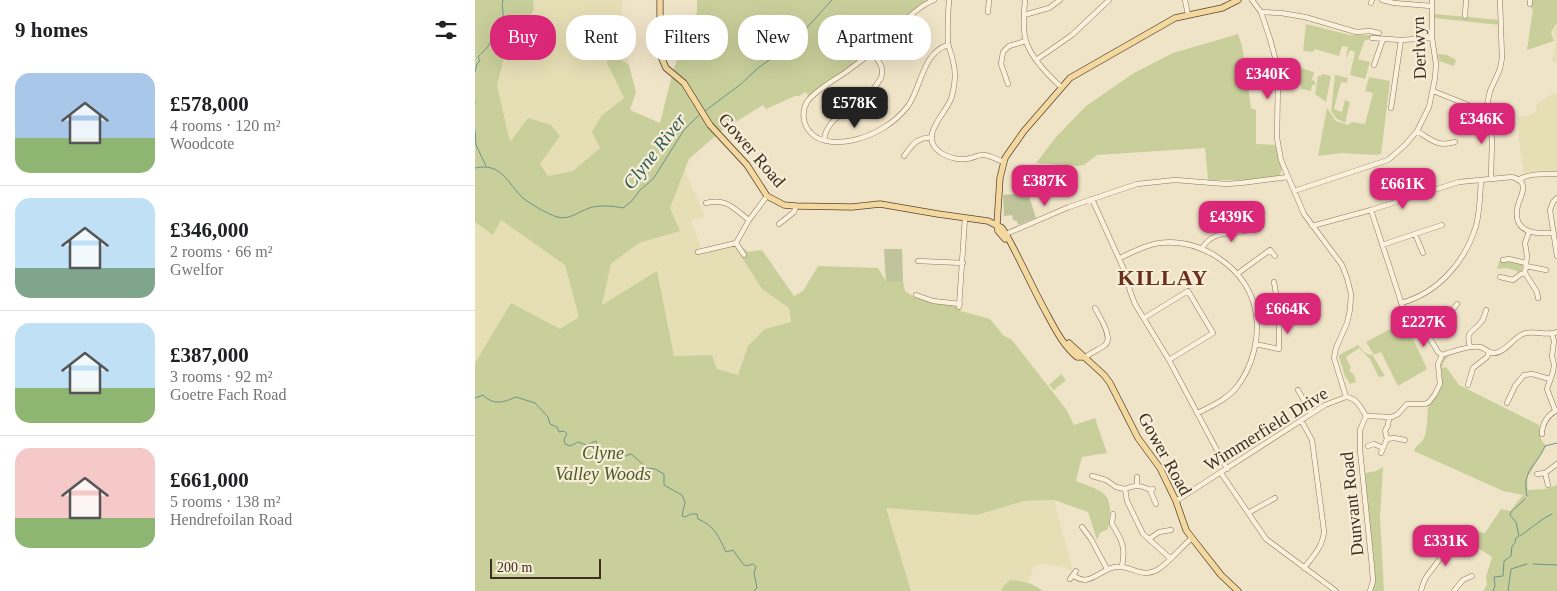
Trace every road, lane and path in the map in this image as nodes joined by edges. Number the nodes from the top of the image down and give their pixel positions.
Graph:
1 (660, 0) edge
2 (934, 0) edge
3 (949, 0) edge
4 (989, 0) edge
5 (1025, 0) edge
6 (1061, 0) edge
7 (1109, 0) edge
8 (1185, 0) edge
9 (1238, 0) edge
10 (1252, 0) edge
11 (1381, 0) edge
12 (1432, 0) edge
13 (1466, 0) edge
14 (1500, 0) edge
15 (1431, 6) junction
16 (988, 12) dead end
17 (1261, 12) junction
18 (911, 15) edge
19 (1024, 15) junction
20 (1188, 15) junction
21 (1465, 16) dead end
22 (1379, 33) dead end
23 (1372, 38) dead end
24 (1432, 38) junction
25 (1383, 39) junction
26 (1401, 40) junction
27 (1026, 41) junction
28 (949, 45) junction
29 (861, 60) edge
30 (877, 60) edge
31 (1036, 60) junction
32 (1373, 64) dead end
33 (1007, 84) dead end
34 (1061, 87) junction
35 (1433, 91) junction
36 (1391, 108) dead end
37 (1486, 110) junction
38 (1417, 131) junction
39 (932, 138) junction
40 (824, 140) junction
41 (1455, 142) dead end
42 (904, 156) dead end
43 (1004, 162) junction
44 (1557, 174) edge
45 (1288, 177) junction
46 (1491, 178) junction
47 (1517, 179) junction
48 (1481, 180) junction
49 (1294, 191) junction
50 (767, 196) junction
51 (1557, 198) edge
52 (1093, 199) junction
53 (706, 203) dead end
54 (796, 206) junction
55 (1371, 210) junction
56 (965, 218) junction
57 (749, 220) junction
58 (781, 221) dead end
59 (997, 224) junction
60 (1438, 224) dead end
61 (1312, 226) junction
62 (1253, 228) dead end
63 (1529, 232) junction
64 (1554, 233) junction
65 (1006, 234) junction
66 (1415, 234) junction
67 (736, 243) junction
68 (1382, 245) junction
69 (1202, 248) junction
70 (1557, 251) edge
71 (698, 252) dead end
72 (1423, 253) dead end
73 (744, 255) dead end
74 (1275, 256) dead end
75 (1557, 256) edge
76 (1120, 258) junction
77 (1503, 260) dead end
78 (918, 261) dead end
79 (1019, 262) junction
80 (963, 263) junction
81 (1526, 264) junction
82 (1546, 270) dead end
83 (1525, 273) junction
84 (1237, 274) junction
85 (1500, 277) dead end
86 (1273, 282) dead end
87 (1529, 294) dead end
88 (916, 295) dead end
89 (1401, 302) junction
90 (1457, 304) dead end
91 (1095, 308) dead end
92 (1486, 310) dead end
93 (1405, 314) dead end
94 (1144, 318) junction
95 (1555, 333) edge
96 (1255, 344) junction
97 (1470, 348) junction
98 (1489, 352) junction
99 (1442, 355) junction
100 (1084, 357) junction
101 (1169, 360) junction
102 (1550, 378) junction
103 (1468, 385) dead end
104 (1298, 390) dead end
105 (1506, 393) dead end
106 (1511, 396) junction
107 (1347, 397) junction
108 (1507, 403) dead end
109 (1556, 410) edge
110 (1198, 413) junction
111 (1311, 413) junction
112 (1366, 416) junction
113 (1389, 418) junction
114 (1301, 420) junction
115 (1541, 432) dead end
116 (1387, 439) junction
117 (1405, 440) dead end
118 (1368, 446) dead end
119 (1557, 464) edge
120 (1227, 469) junction
121 (1100, 472) dead end
122 (1221, 473) junction
123 (1545, 473) junction
124 (1537, 474) dead end
125 (1092, 476) dead end
126 (1137, 477) dead end
127 (1098, 478) junction
128 (1548, 485) dead end
129 (1137, 486) junction
130 (1125, 489) junction
131 (1275, 498) dead end
132 (1176, 501) junction
133 (1156, 504) dead end
134 (1249, 513) junction
135 (1113, 514) dead end
136 (1082, 527) dead end
137 (1171, 530) dead end
138 (1456, 536) dead end
139 (1192, 538) junction
140 (1149, 539) junction
141 (1121, 540) junction
142 (1114, 542) dead end
143 (1123, 545) junction
144 (1129, 545) dead end
145 (1170, 558) junction
146 (1122, 566) junction
147 (1304, 568) junction
148 (1107, 570) junction
149 (1073, 575) dead end
150 (1472, 576) dead end
151 (1238, 591) edge
152 (1336, 591) edge
153 (1370, 591) edge
154 (1421, 591) edge
155 (1454, 591) edge

1 - 50 main road, Gower Road
2 - 18 street
3 - 28 street
4 - 16 street
5 - 19 street
6 - 19 street
7 - 31 street
8 - 20 street
9 - 20 main road
10 - 17 street
11 - 15 street
12 - 15 street, Derlwyn
13 - 21 street
14 - 37 street
15 - 24 street, Derlwyn
17 - 22 street
17 - 45 street
19 - 27 street
20 - 34 main road
23 - 25 street
24 - 26 street
24 - 35 street, Derlwyn
25 - 26 street
25 - 32 street
26 - 36 street
27 - 31 street
27 - 33 street
28 - 39 street
28 - 40 street
29 - 40 street
30 - 40 street
31 - 34 street
34 - 43 main road
35 - 37 street
35 - 38 street, Derlwyn
37 - 46 street
38 - 41 street
38 - 49 street, Derlwyn
39 - 42 street
39 - 43 street
43 - 59 main road
44 - 47 street
45 - 49 street
45 - 52 street
46 - 47 street
46 - 48 street
47 - 63 street
48 - 55 street
48 - 89 street
49 - 61 street
50 - 54 main road, Gower Road
50 - 57 street
51 - 64 street
52 - 65 street
52 - 76 street
53 - 57 street
54 - 56 main road, Gower Road
54 - 58 street
55 - 61 street
55 - 68 street
56 - 59 main road, Gower Road
56 - 80 street
57 - 67 street
59 - 65 main road, Gower Road
59 - 79 main road, Gower Road
60 - 66 street
61 - 107 street
62 - 69 street
63 - 64 street
63 - 81 street
64 - 70 street
65 - 79 main road, Gower Road
66 - 68 street
66 - 72 street
67 - 71 street
67 - 73 street
68 - 89 street
69 - 76 street
69 - 84 street
70 - 75 street
74 - 84 street
76 - 94 street
77 - 81 street
78 - 80 street
79 - 100 main road, Gower Road
80 - 88 street
81 - 82 street
81 - 83 street
83 - 85 street
83 - 87 street
84 - 96 street
86 - 96 street
89 - 93 street
90 - 99 street
91 - 100 street
92 - 97 street
94 - 101 street
94 - 101 street
95 - 98 street
95 - 102 street
96 - 110 street
97 - 98 street
97 - 99 street
98 - 103 street
99 - 113 street
100 - 132 main road, Gower Road
101 - 110 street
102 - 106 street
102 - 109 street
104 - 111 street
105 - 106 street
106 - 108 street
107 - 111 street, Wimmerfield Drive
107 - 112 street
109 - 115 street
110 - 120 street
111 - 114 street, Wimmerfield Drive
112 - 113 street
112 - 153 street, Dunvant Road
113 - 116 street
114 - 120 street, Wimmerfield Drive
114 - 147 street
116 - 117 street
116 - 118 street
119 - 123 street
120 - 122 street, Wimmerfield Drive
121 - 127 street
122 - 132 street, Wimmerfield Drive
122 - 134 street
123 - 124 street
123 - 128 street
125 - 127 street
126 - 129 street
127 - 130 street
129 - 130 street
129 - 133 street
130 - 140 street
131 - 134 street
132 - 139 main road, Gower Road
134 - 147 street
135 - 141 street
136 - 148 street
137 - 140 street
138 - 154 street
139 - 145 street
139 - 151 main road, Gower Road
140 - 145 street
141 - 142 street
141 - 143 street
143 - 144 street
143 - 146 street
145 - 146 street
146 - 148 street
147 - 152 street
148 - 149 street
150 - 155 street

